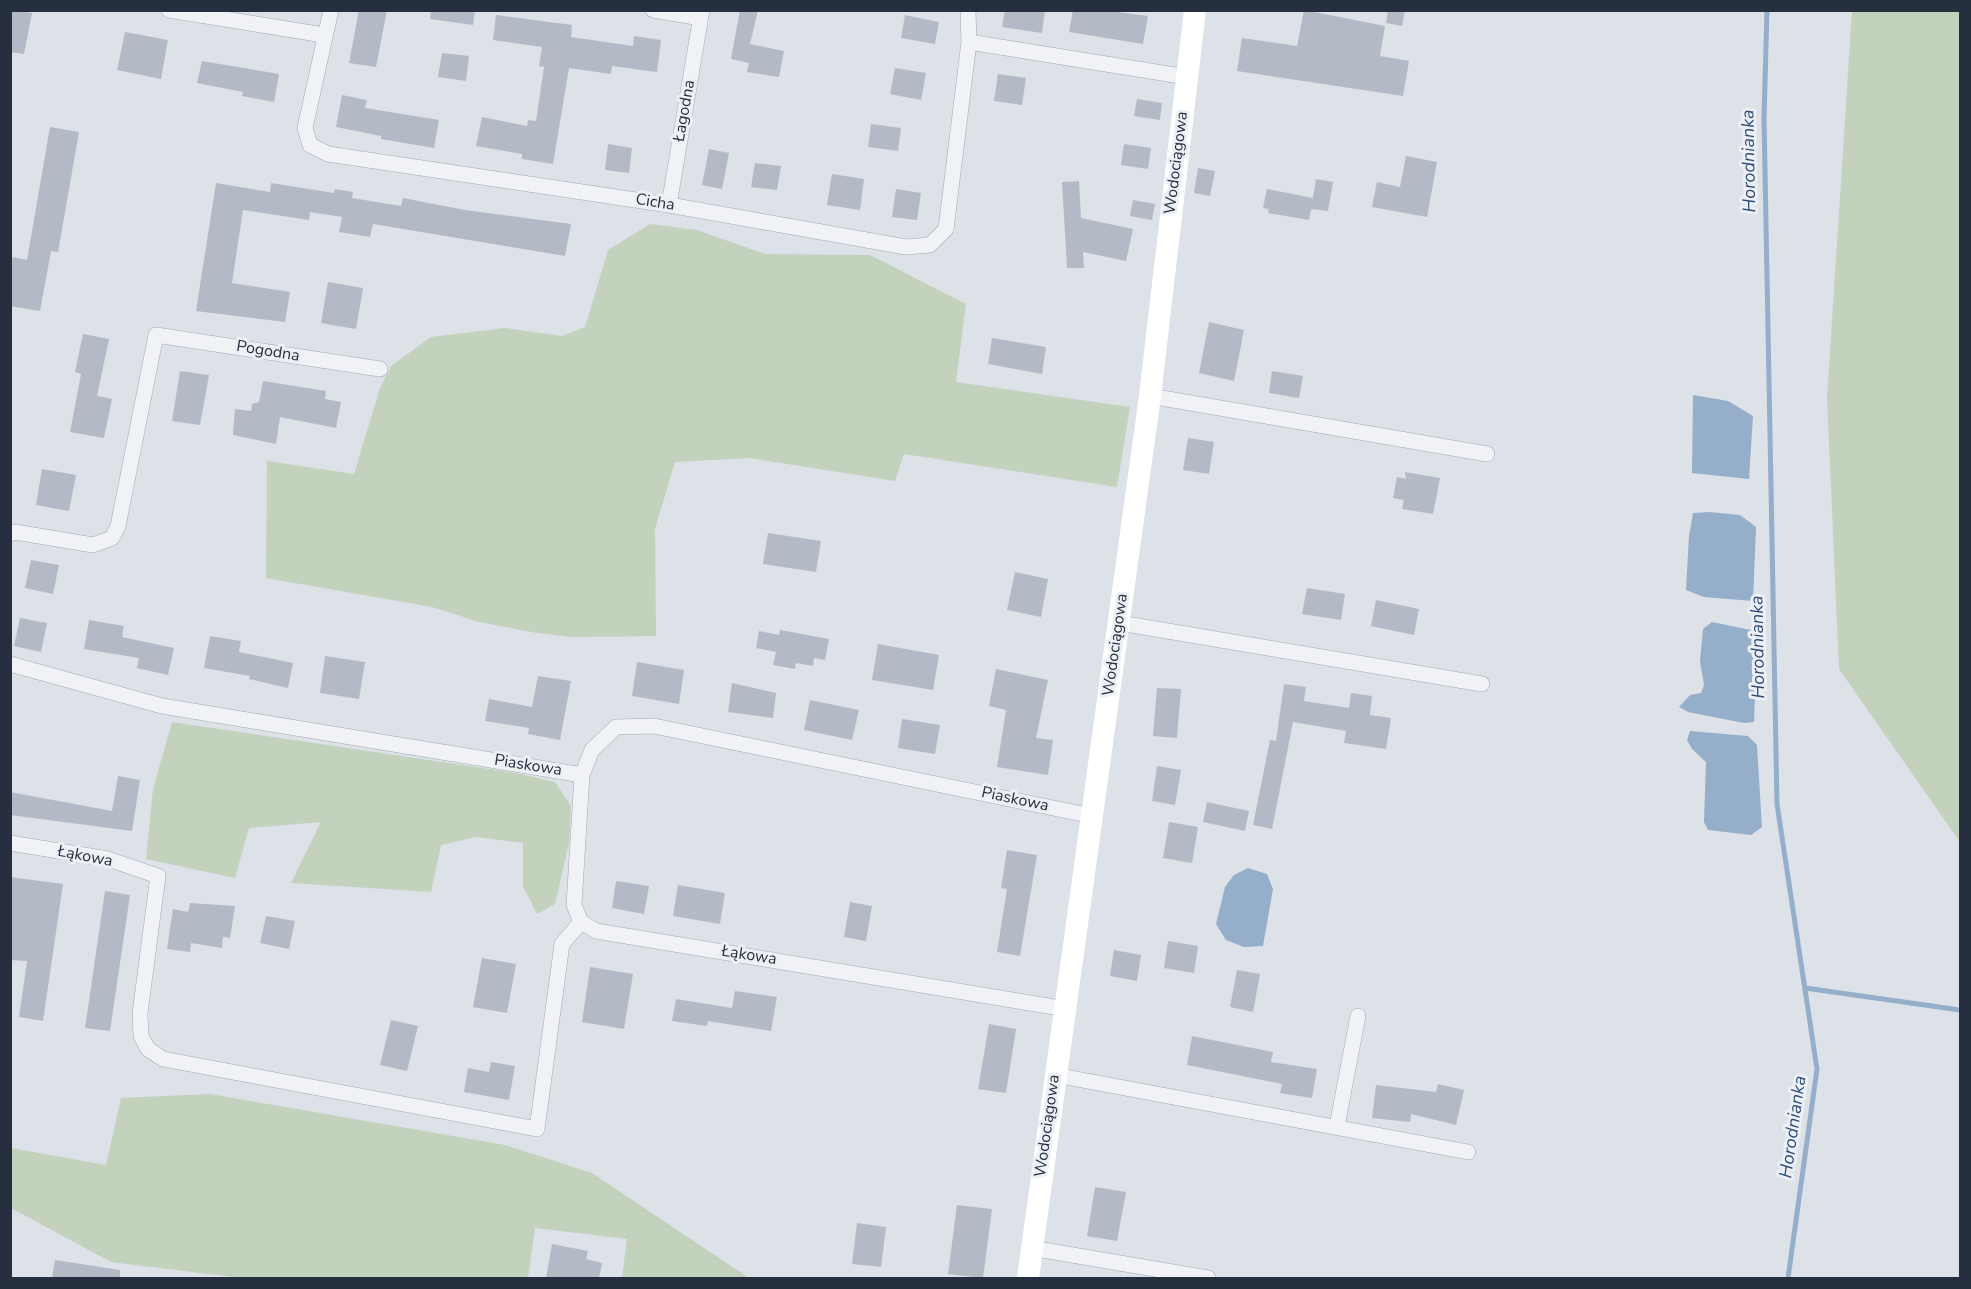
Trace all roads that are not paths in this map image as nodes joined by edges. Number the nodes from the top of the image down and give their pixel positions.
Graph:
1 (169, 10) edge
2 (331, 10) edge
3 (653, 10) edge
4 (968, 10) edge
5 (1195, 10) edge
6 (701, 14) edge
7 (324, 35) junction
8 (969, 42) junction
9 (1187, 77) junction
10 (669, 205) junction
11 (380, 369) dead end
12 (1150, 396) junction
13 (1487, 454) dead end
14 (10, 534) edge
15 (1120, 623) junction
16 (10, 664) edge
17 (1482, 684) dead end
18 (582, 775) junction
19 (1092, 816) junction
20 (10, 843) edge
21 (581, 921) junction
22 (1066, 1009) junction
23 (1358, 1016) dead end
24 (1055, 1075) junction
25 (1337, 1126) junction
26 (1468, 1152) dead end
27 (1031, 1248) junction
28 (1028, 1278) edge
29 (1208, 1278) edge

1 - 7 street
2 - 7 street, Cicha
3 - 6 street, Łagodna
4 - 8 street, Cicha
5 - 9 street, Wodociągowa
6 - 10 street, Łagodna
7 - 10 street, Cicha
8 - 9 street
8 - 10 street, Cicha
9 - 12 street, Wodociągowa
11 - 14 street, Pogodna
12 - 13 street
12 - 15 street, Wodociągowa
15 - 17 street
15 - 19 street, Wodociągowa
16 - 18 street, Piaskowa
18 - 19 street, Piaskowa
18 - 21 street
19 - 22 street, Wodociągowa
20 - 21 street, Łąkowa
21 - 22 street, Łąkowa
22 - 24 street, Wodociągowa
23 - 25 street
24 - 25 street
24 - 27 street, Wodociągowa
25 - 26 street
27 - 28 street, Wodociągowa
27 - 29 street

